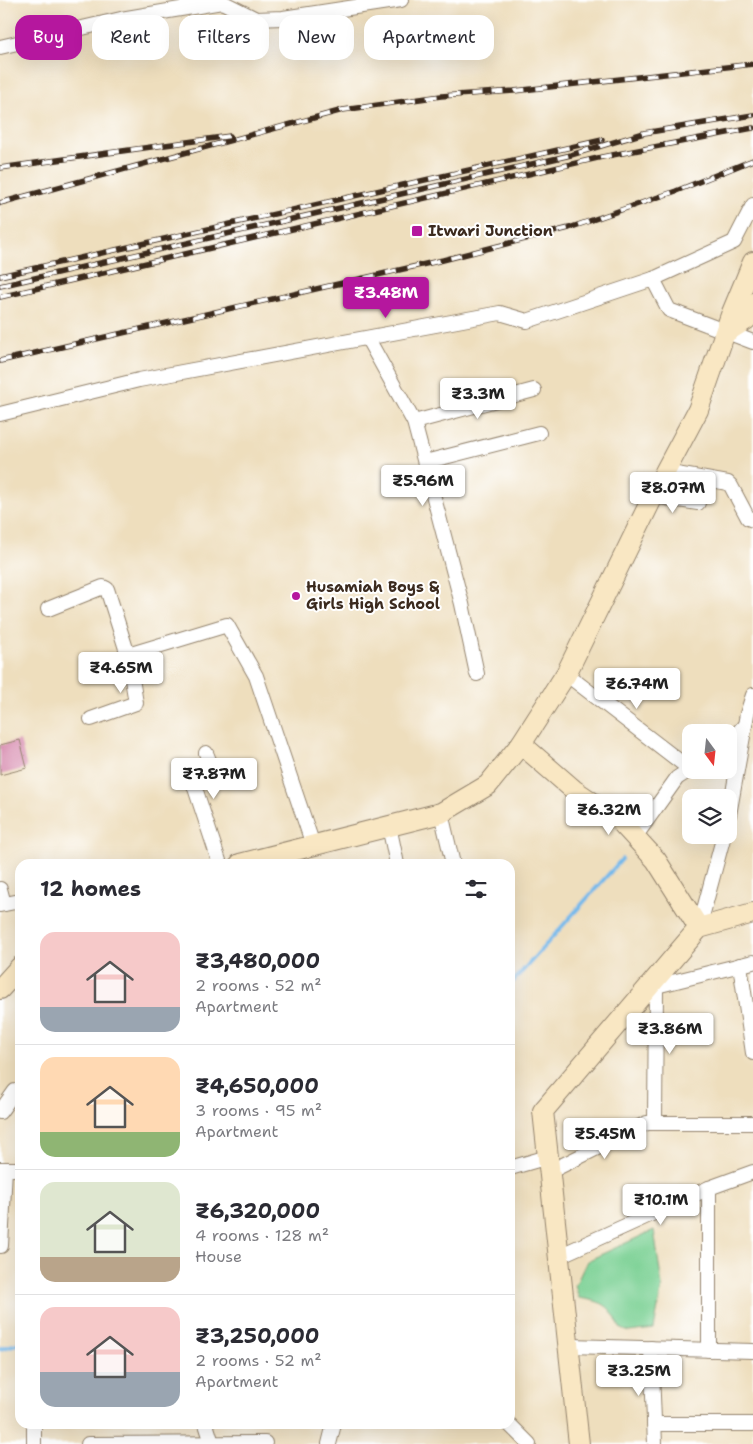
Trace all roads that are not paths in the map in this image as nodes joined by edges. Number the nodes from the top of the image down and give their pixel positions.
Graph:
1 (401, 0) edge
2 (222, 1) edge
3 (0, 46) edge
4 (753, 205) edge
5 (753, 262) edge
6 (653, 279) junction
7 (753, 303) edge
8 (728, 324) junction
9 (368, 339) junction
10 (753, 342) edge
11 (534, 390) dead end
12 (0, 414) edge
13 (414, 422) junction
14 (538, 433) dead end
15 (425, 462) junction
16 (665, 472) junction
17 (653, 496) junction
18 (698, 503) dead end
19 (753, 520) edge
20 (48, 609) dead end
21 (128, 655) junction
22 (477, 674) dead end
23 (566, 674) junction
24 (753, 695) edge
25 (91, 719) dead end
26 (745, 725) junction
27 (738, 732) edge
28 (748, 739) edge
29 (521, 744) junction
30 (206, 753) dead end
31 (682, 763) edge
32 (682, 775) edge
33 (736, 789) edge
34 (441, 813) junction
35 (389, 826) junction
36 (635, 837) junction
37 (722, 844) edge
38 (313, 845) junction
39 (218, 859) edge
40 (259, 859) edge
41 (397, 859) edge
42 (452, 859) edge
43 (0, 889) edge
44 (15, 902) edge
45 (2, 904) edge
46 (753, 913) edge
47 (699, 928) junction
48 (747, 963) edge
49 (15, 972) edge
50 (652, 987) junction
51 (0, 989) edge
52 (753, 1053) edge
53 (15, 1093) edge
54 (0, 1112) edge
55 (655, 1123) junction
56 (753, 1123) edge
57 (548, 1165) junction
58 (515, 1168) edge
59 (2, 1169) edge
60 (15, 1169) edge
61 (753, 1172) edge
62 (709, 1188) junction
63 (1, 1246) edge
64 (559, 1256) junction
65 (569, 1346) junction
66 (651, 1348) junction
67 (709, 1350) junction
68 (753, 1351) edge
69 (654, 1424) junction
70 (753, 1424) edge
71 (34, 1429) edge
72 (208, 1429) edge
73 (333, 1429) edge
74 (515, 1429) edge
75 (212, 1443) edge
76 (264, 1443) edge
77 (34, 1444) edge
78 (88, 1444) edge
79 (329, 1444) edge
80 (529, 1444) edge
81 (579, 1444) edge
82 (656, 1444) edge

1 - 2 street
2 - 3 street
4 - 6 street
5 - 8 street
6 - 8 street
6 - 9 street
7 - 8 street
8 - 10 street
8 - 16 street
9 - 12 street
9 - 13 street
11 - 13 street
13 - 15 street
14 - 15 street
15 - 22 street
16 - 17 street
16 - 19 street
17 - 18 street
17 - 23 street
20 - 21 street
21 - 25 street
21 - 38 street
23 - 29 street
23 - 31 street
24 - 26 street
26 - 27 street
26 - 28 street
28 - 33 street
29 - 34 street
29 - 36 street
30 - 39 street
32 - 36 street
34 - 35 street
34 - 42 street
35 - 38 street
35 - 41 street
36 - 47 street
37 - 47 street
38 - 40 street
43 - 45 street
44 - 45 street
46 - 47 street
47 - 50 street
48 - 50 street
48 - 52 street
49 - 51 street
50 - 55 street
50 - 57 street
53 - 54 street
55 - 56 street
55 - 57 street
57 - 58 street
57 - 64 street
59 - 60 street
59 - 63 street
61 - 62 street
62 - 64 street
62 - 67 street
64 - 65 street
65 - 66 street
65 - 81 street
66 - 67 street
66 - 69 street
67 - 68 street
69 - 70 street
69 - 82 street
71 - 77 street
72 - 75 street
73 - 79 street
74 - 80 street
75 - 76 street
75 - 78 street

